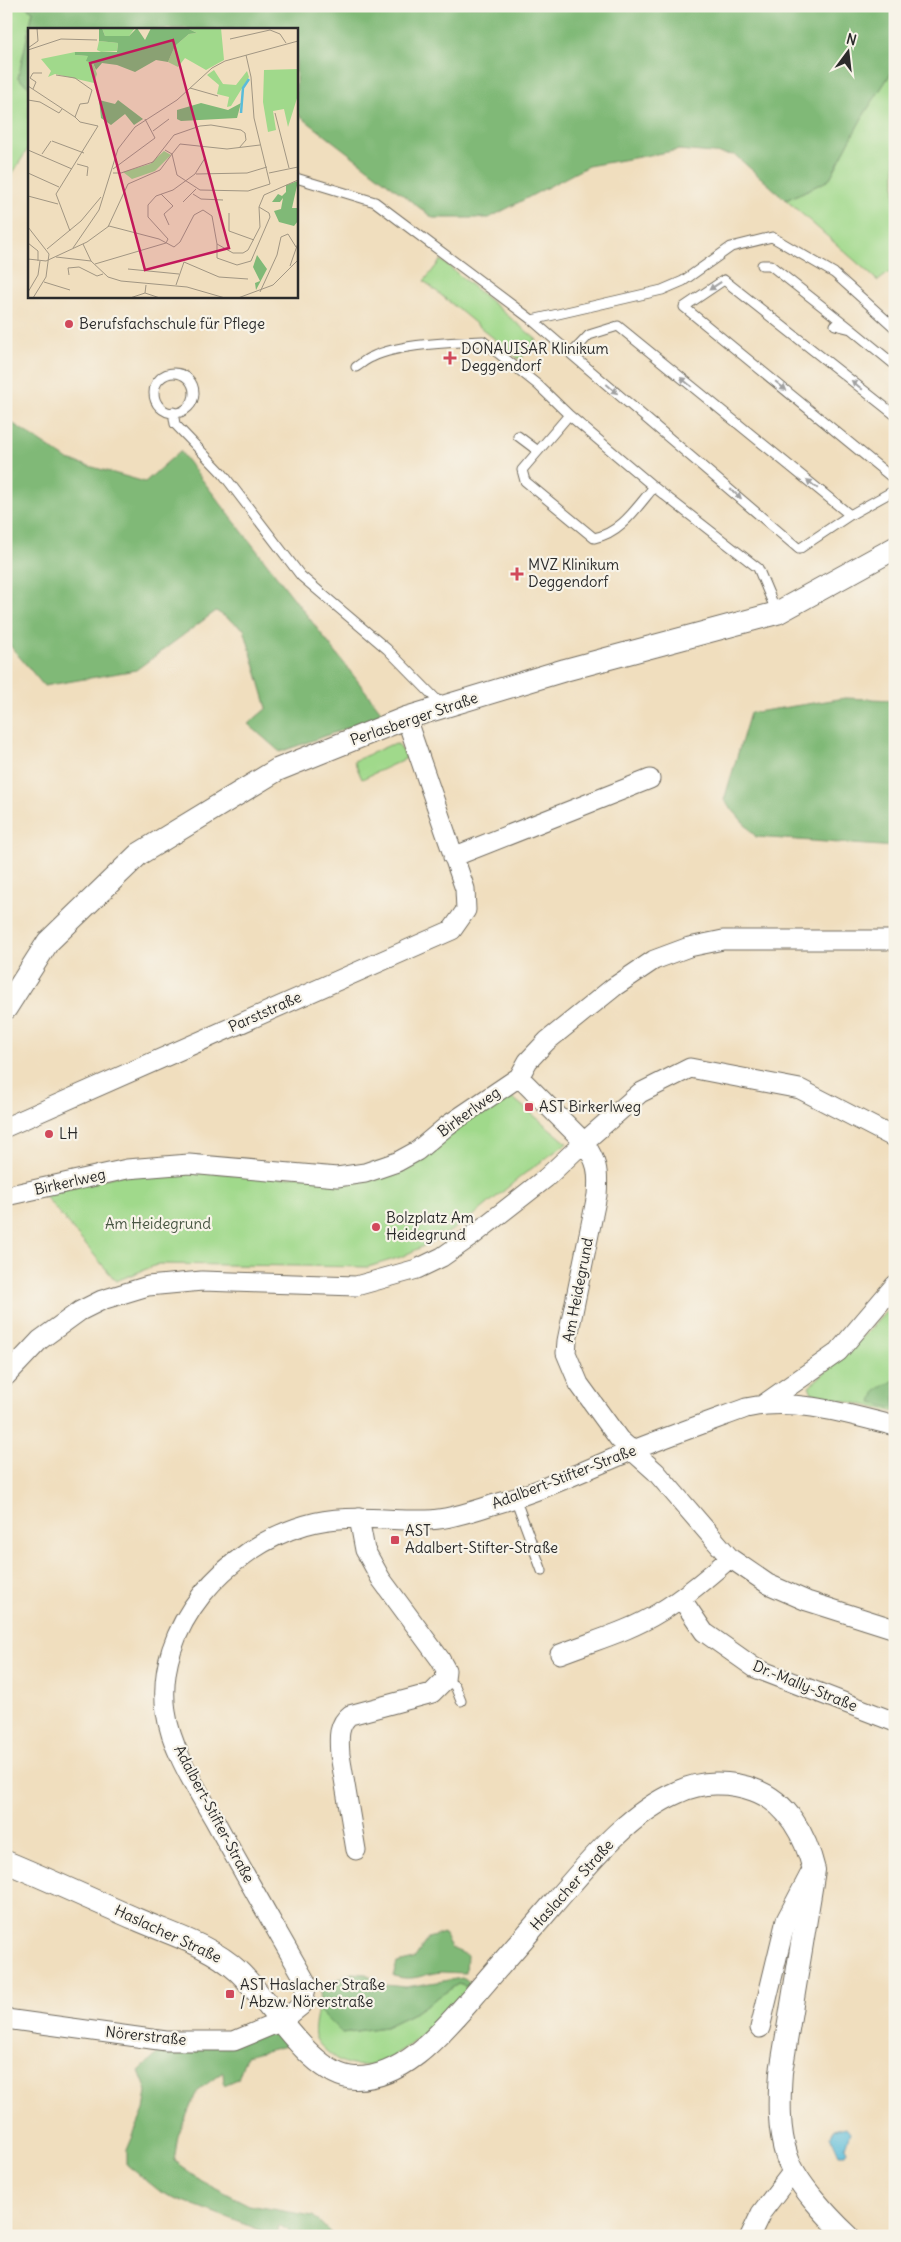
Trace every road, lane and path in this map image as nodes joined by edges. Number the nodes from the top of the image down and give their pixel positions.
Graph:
1 (298, 179) edge
2 (762, 265) dead end
3 (532, 320) junction
4 (836, 325) dead end
5 (895, 328) edge
6 (851, 329) junction
7 (562, 346) dead end
8 (895, 365) edge
9 (356, 367) dead end
10 (173, 412) junction
11 (569, 415) junction
12 (895, 415) edge
13 (518, 436) dead end
14 (538, 452) junction
15 (895, 480) edge
16 (654, 487) junction
17 (895, 490) edge
18 (850, 515) junction
19 (895, 548) edge
20 (777, 613) junction
21 (444, 707) junction
22 (406, 718) junction
23 (650, 779) dead end
24 (453, 858) junction
25 (895, 940) edge
26 (6, 1008) edge
27 (519, 1077) junction
28 (6, 1127) edge
29 (895, 1138) edge
30 (584, 1142) junction
31 (6, 1196) edge
32 (895, 1285) edge
33 (6, 1376) edge
34 (764, 1404) junction
35 (895, 1426) edge
36 (633, 1450) junction
37 (515, 1498) junction
38 (359, 1518) junction
39 (730, 1558) junction
40 (542, 1571) dead end
41 (681, 1598) junction
42 (895, 1629) edge
43 (560, 1654) dead end
44 (445, 1680) junction
45 (461, 1701) dead end
46 (895, 1722) edge
47 (356, 1850) dead end
48 (6, 1862) edge
49 (814, 1867) junction
50 (6, 2020) edge
51 (282, 2021) junction
52 (760, 2028) dead end
53 (793, 2170) junction
54 (750, 2236) edge
55 (848, 2236) edge

1 - 3 lane
2 - 6 lane
3 - 5 lane
3 - 7 lane
4 - 6 lane
6 - 8 lane
9 - 11 lane
10 - 10 lane
10 - 21 lane
11 - 14 lane
11 - 16 lane
12 -> 15 lane
13 - 14 lane
14 - 16 lane
16 - 20 lane
17 - 18 lane
18 -> 18 lane
19 - 20 street, Perlasberger Straße
20 - 21 street, Perlasberger Straße
21 - 22 street, Perlasberger Straße
22 - 24 street, Parststraße
22 - 26 street, Perlasberger Straße
23 - 24 street
24 - 28 street, Parststraße
25 - 27 street, Birkerlweg
27 - 30 street, Am Heidegrund
27 - 31 street, Birkerlweg
29 - 30 street
30 - 33 street
30 - 36 street, Am Heidegrund
32 - 34 street, Adalbert-Stifter-Straße
34 - 35 street, Adalbert-Stifter-Straße
34 - 36 street, Adalbert-Stifter-Straße
36 - 37 street, Adalbert-Stifter-Straße
36 - 39 street, Am Heidegrund
37 - 38 street, Adalbert-Stifter-Straße
37 - 40 lane
38 - 44 street
38 - 51 street, Adalbert-Stifter-Straße
39 - 41 street
39 - 42 street, Am Heidegrund
41 - 43 street
41 - 46 street, Dr.-Mally-Straße
44 - 45 lane
44 - 47 street
48 - 51 street, Haslacher Straße
49 - 51 street, Haslacher Straße
49 - 52 street
49 - 53 street, Haslacher Straße
50 - 51 street, Nörerstraße
53 - 54 street
53 - 55 street, Haslacher Straße

